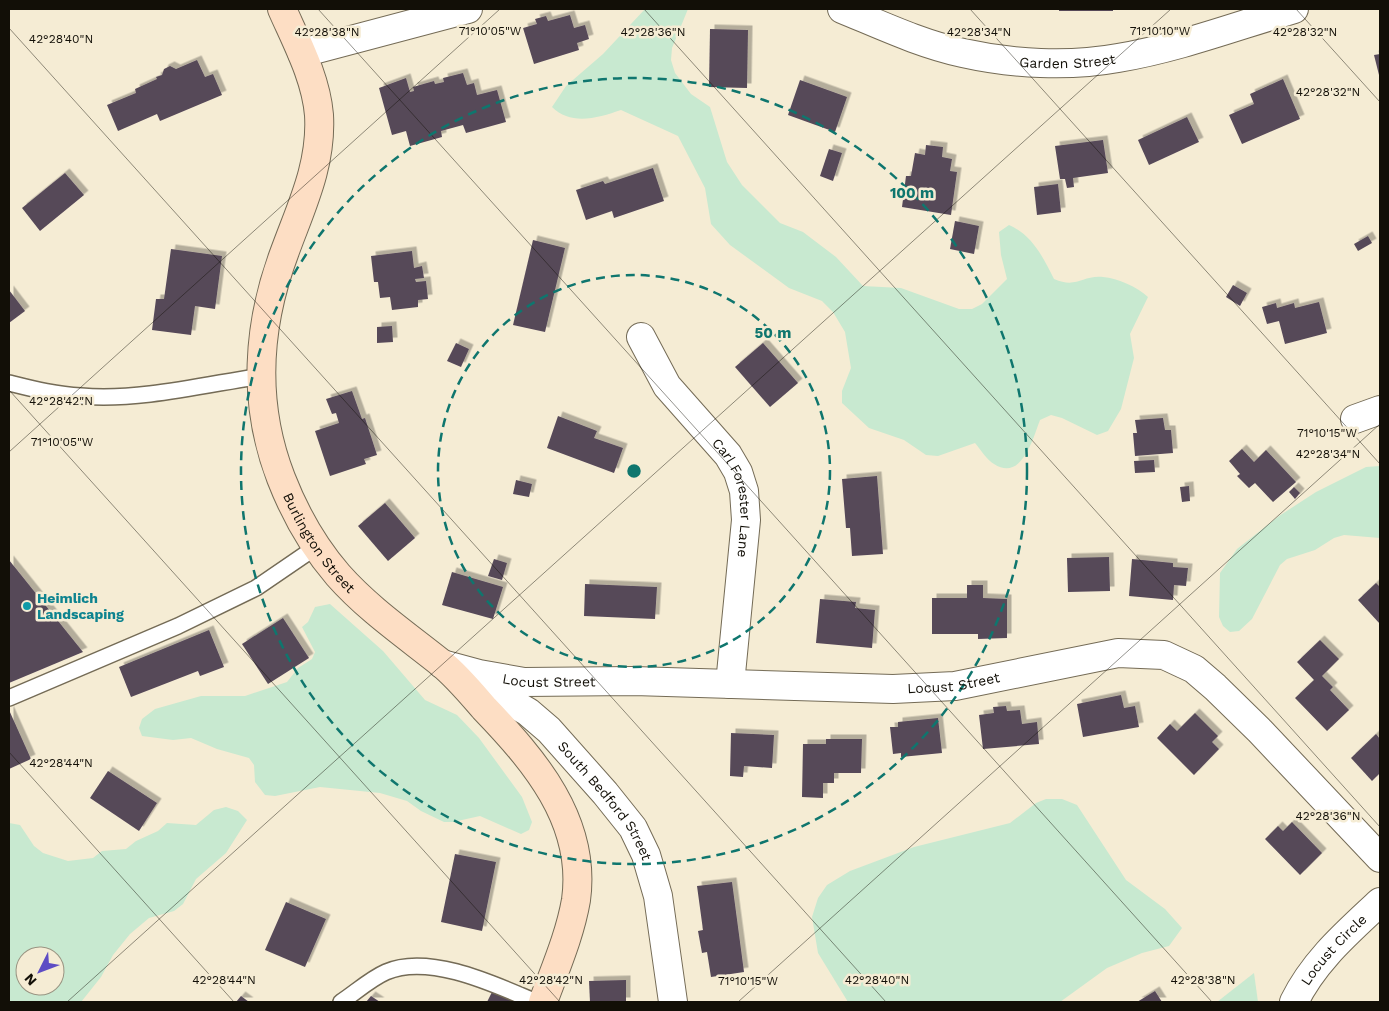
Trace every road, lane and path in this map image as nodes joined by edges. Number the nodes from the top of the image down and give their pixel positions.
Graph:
1 (282, 9) edge
2 (468, 9) edge
3 (842, 9) edge
4 (1294, 9) edge
5 (302, 53) junction
6 (641, 337) dead end
7 (261, 376) junction
8 (9, 383) edge
9 (316, 547) junction
10 (442, 664) junction
11 (730, 684) junction
12 (9, 698) edge
13 (1380, 858) edge
14 (1380, 902) edge
15 (341, 1002) edge
16 (536, 1002) edge
17 (543, 1002) edge
18 (673, 1002) edge
19 (1294, 1002) edge

1 - 5 street, Burlington Street
2 - 5 street
3 - 4 street, Garden Street
5 - 7 street, Burlington Street
6 - 11 street, Carl Forester Lane
7 - 8 lane
7 - 9 street, Burlington Street
9 - 10 street, Burlington Street
9 - 12 lane
10 - 11 street, Locust Street
10 - 17 street, Burlington Street
10 - 18 street, South Bedford Street
11 - 13 street, Locust Street
14 - 19 street, Locust Circle
15 - 16 lane

